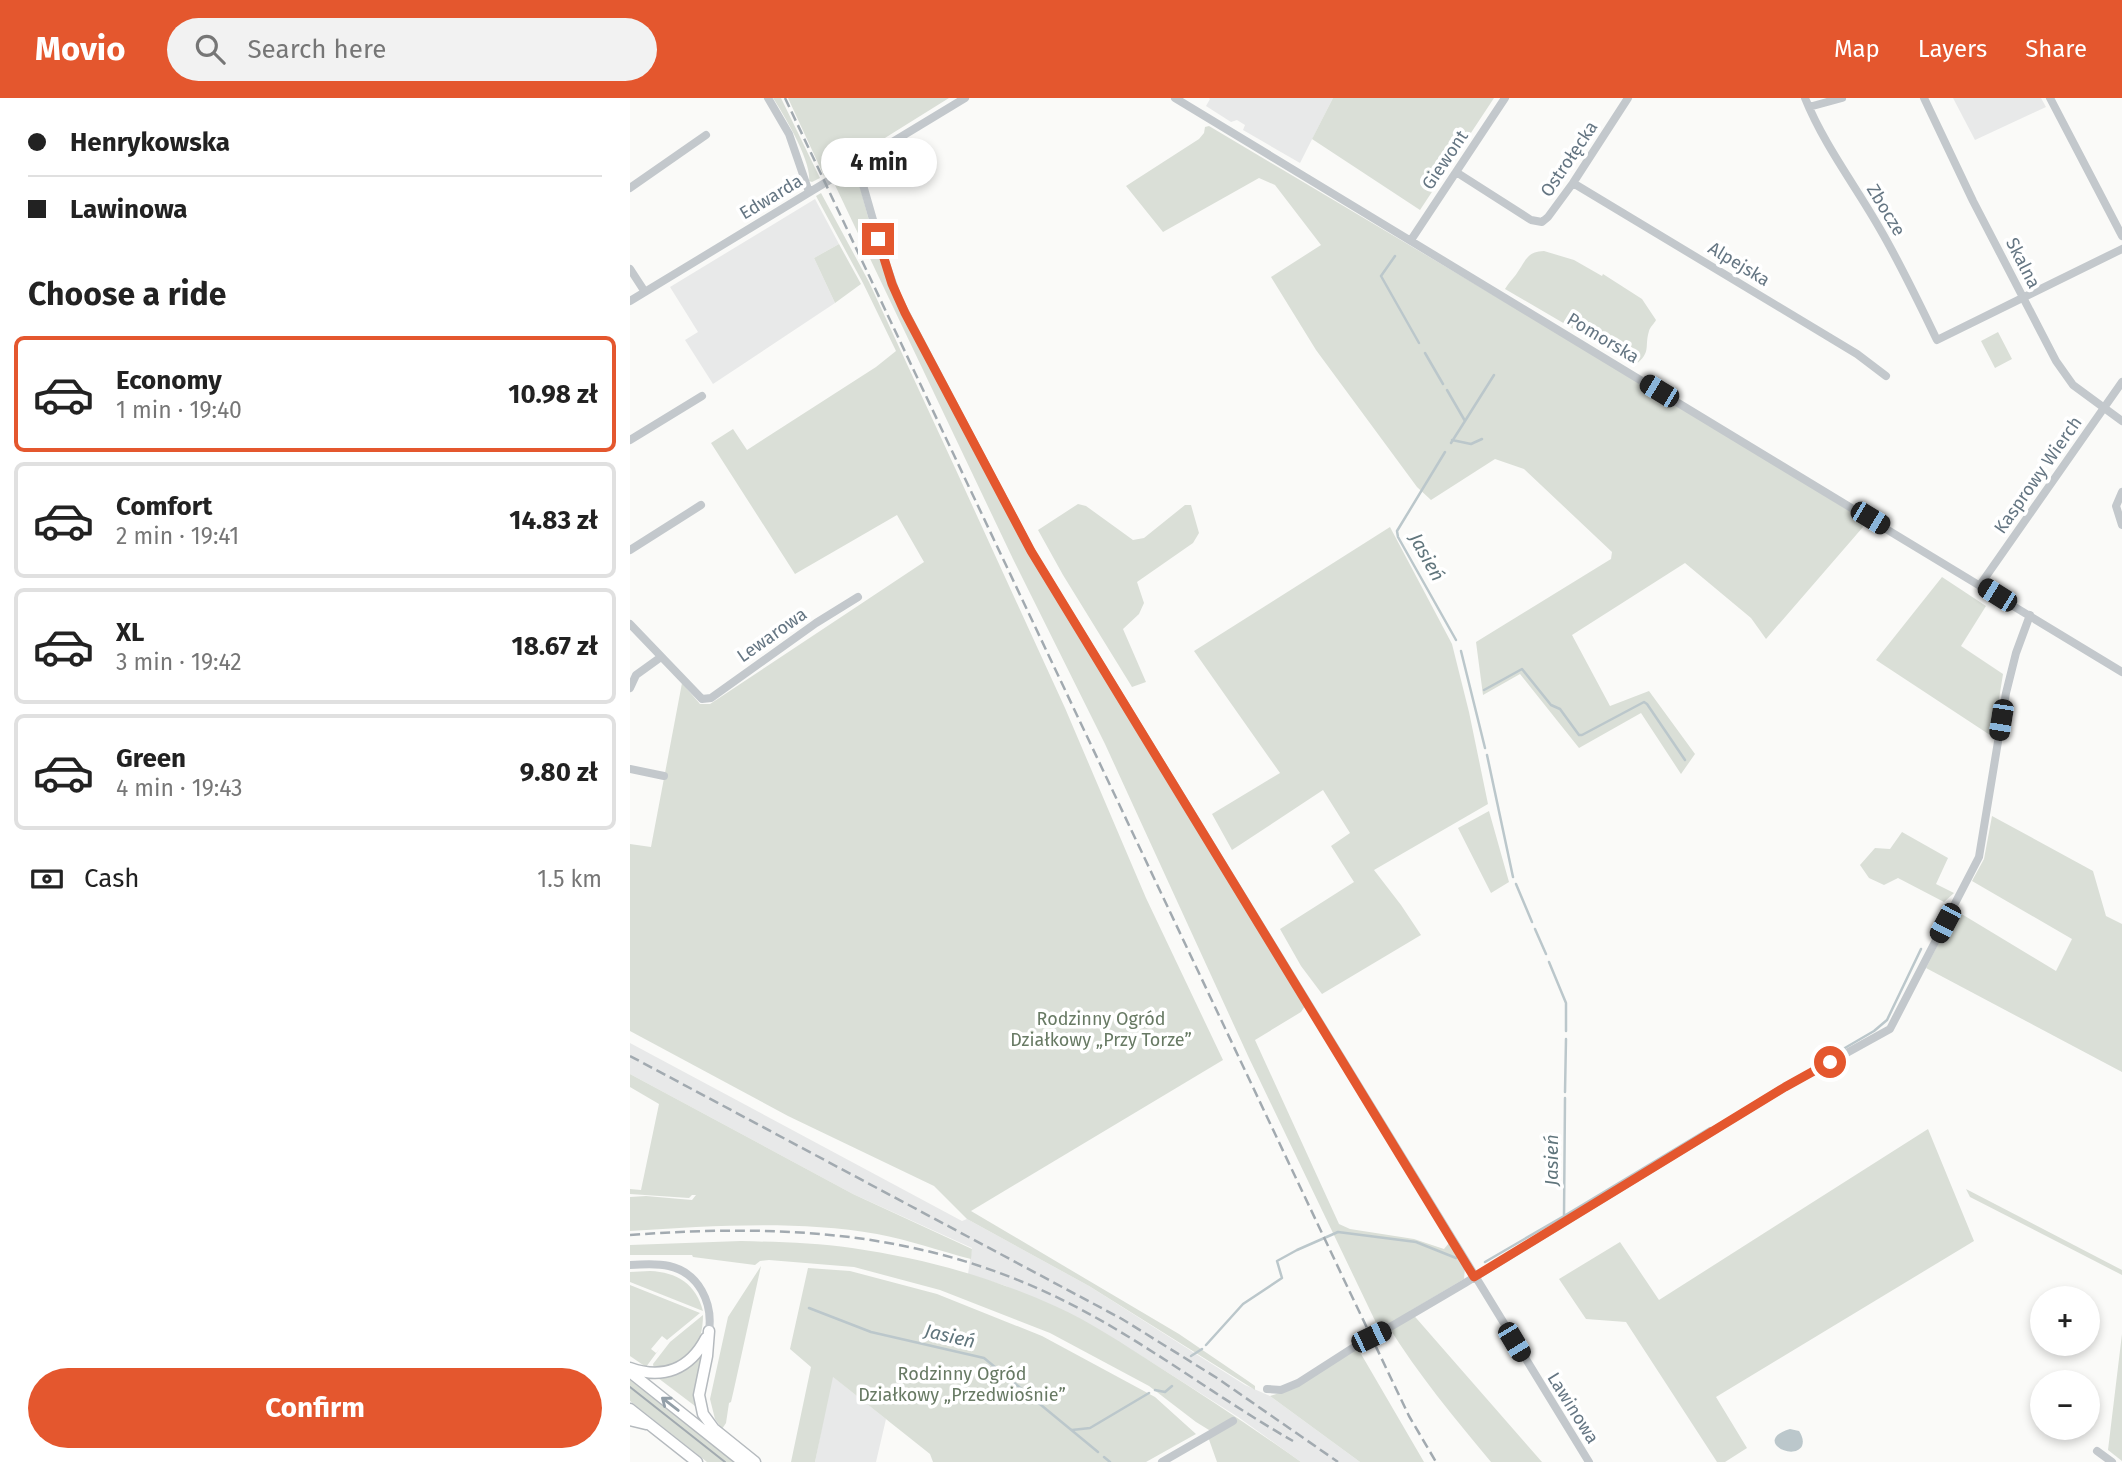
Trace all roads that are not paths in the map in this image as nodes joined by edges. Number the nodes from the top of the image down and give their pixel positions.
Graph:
1 (768, 98) edge
2 (965, 98) edge
3 (1175, 98) edge
4 (1505, 98) edge
5 (1628, 98) edge
6 (1805, 98) edge
7 (1842, 98) edge
8 (1924, 98) edge
9 (2050, 98) edge
10 (1809, 107) junction
11 (706, 135) dead end
12 (857, 164) junction
13 (1456, 172) junction
14 (1573, 183) junction
15 (630, 188) edge
16 (809, 192) junction
17 (2122, 236) edge
18 (1411, 240) junction
19 (2122, 249) edge
20 (630, 269) edge
21 (645, 292) junction
22 (2023, 298) junction
23 (630, 302) edge
24 (1886, 376) dead end
25 (2122, 382) edge
26 (702, 396) dead end
27 (2103, 409) junction
28 (2122, 421) edge
29 (630, 440) edge
30 (2122, 492) edge
31 (702, 505) dead end
32 (2122, 524) edge
33 (630, 550) edge
34 (1980, 585) junction
35 (858, 597) dead end
36 (2029, 615) junction
37 (630, 624) edge
38 (661, 657) junction
39 (2122, 672) edge
40 (630, 688) edge
41 (630, 769) edge
42 (664, 776) dead end
43 (630, 1265) edge
44 (1474, 1277) junction
45 (709, 1331) junction
46 (630, 1370) edge
47 (1267, 1389) dead end
48 (630, 1409) edge
49 (630, 1420) edge
50 (1233, 1421) dead end
51 (650, 1425) junction
52 (2097, 1451) dead end
53 (697, 1462) edge
54 (743, 1462) edge
55 (755, 1462) edge
56 (1162, 1462) edge
57 (1589, 1462) edge
58 (2112, 1462) edge

1 - 16 street
2 - 12 street, Edwarda
3 - 18 street, Pomorska
4 - 13 street, Giewont
5 - 14 street, Ostrołęcka
6 - 10 street, Zbocze
7 - 10 street
8 - 22 street, Skalna
9 - 17 street
10 - 22 street, Zbocze
11 - 15 street
12 - 16 street, Edwarda
12 - 44 street, Lawinowa
13 - 14 street, Ostrołęcka
13 - 18 street, Giewont
14 - 24 street, Alpejska
16 - 21 street, Edwarda
18 - 34 street, Pomorska
19 - 22 street
20 - 21 street
21 - 23 street, Edwarda
22 - 27 street, Skalna
25 - 27 street, Kasprowy Wierch
26 - 29 street
27 - 28 street, Skalna
27 - 34 street, Kasprowy Wierch
30 - 32 street
31 - 33 street
34 - 36 street, Pomorska
35 - 38 street, Lewarowa
36 - 39 street, Pomorska
36 - 44 street
37 - 38 street
38 - 40 street
41 - 42 street
43 - 45 street
44 - 47 street
44 - 57 street, Lawinowa
45 - 46 main road
45 - 55 main road
54 -> 46 main road
48 - 51 main road
49 - 51 main road
50 - 56 street
51 - 53 main road
52 - 58 street

